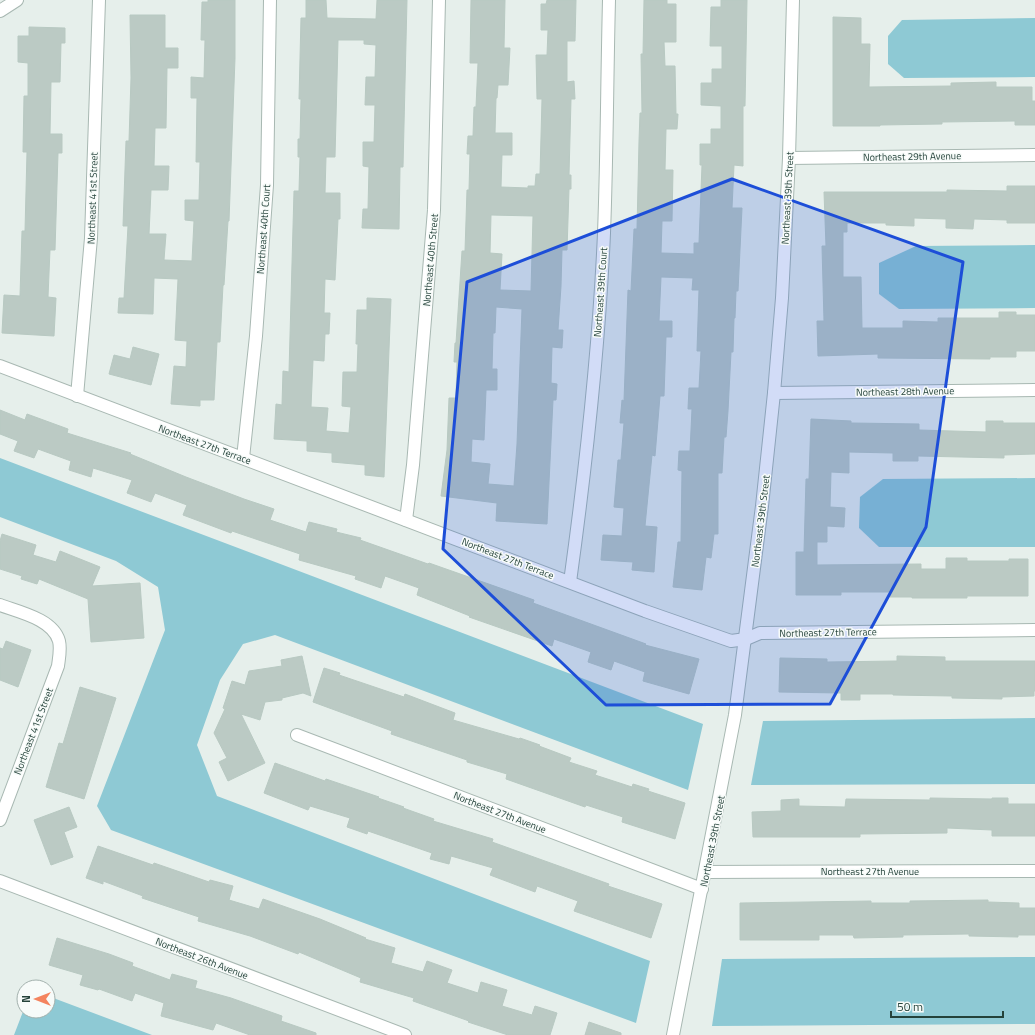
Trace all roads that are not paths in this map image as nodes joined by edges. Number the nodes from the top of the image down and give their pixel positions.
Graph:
1 (18, 0) edge
2 (100, 0) edge
3 (270, 0) edge
4 (439, 0) edge
5 (609, 0) edge
6 (793, 0) edge
7 (0, 11) edge
8 (1035, 155) edge
9 (789, 158) junction
10 (0, 366) edge
11 (1035, 390) edge
12 (774, 393) junction
13 (77, 396) junction
14 (243, 458) junction
15 (406, 520) junction
16 (570, 582) junction
17 (0, 605) edge
18 (1035, 630) edge
19 (746, 638) junction
20 (297, 735) dead end
21 (5, 790) edge
22 (0, 820) edge
23 (1035, 871) edge
24 (706, 872) junction
25 (0, 881) edge
26 (702, 889) junction
27 (405, 1035) edge
28 (673, 1035) edge

1 - 7 street
2 - 13 street, Northeast 41st Street
3 - 14 street, Northeast 40th Court
4 - 15 street, Northeast 40th Street
5 - 16 street, Northeast 39th Court
6 - 9 street, Northeast 39th Street
8 - 9 street, Northeast 29th Avenue
9 - 12 street, Northeast 39th Street
10 - 13 street, Northeast 27th Terrace
11 - 12 street, Northeast 28th Avenue
12 - 19 street, Northeast 39th Street
13 - 14 street, Northeast 27th Terrace
14 - 15 street, Northeast 27th Terrace
15 - 16 street, Northeast 27th Terrace
16 - 19 street, Northeast 27th Terrace
17 - 21 street, Northeast 41st Street
18 - 19 street, Northeast 27th Terrace
19 - 24 street, Northeast 39th Street
20 - 26 street, Northeast 27th Avenue
21 - 22 street, Northeast 41st Street
23 - 24 street, Northeast 27th Avenue
24 - 26 street, Northeast 39th Street
25 - 27 street, Northeast 26th Avenue
26 - 28 street, Northeast 39th Street

